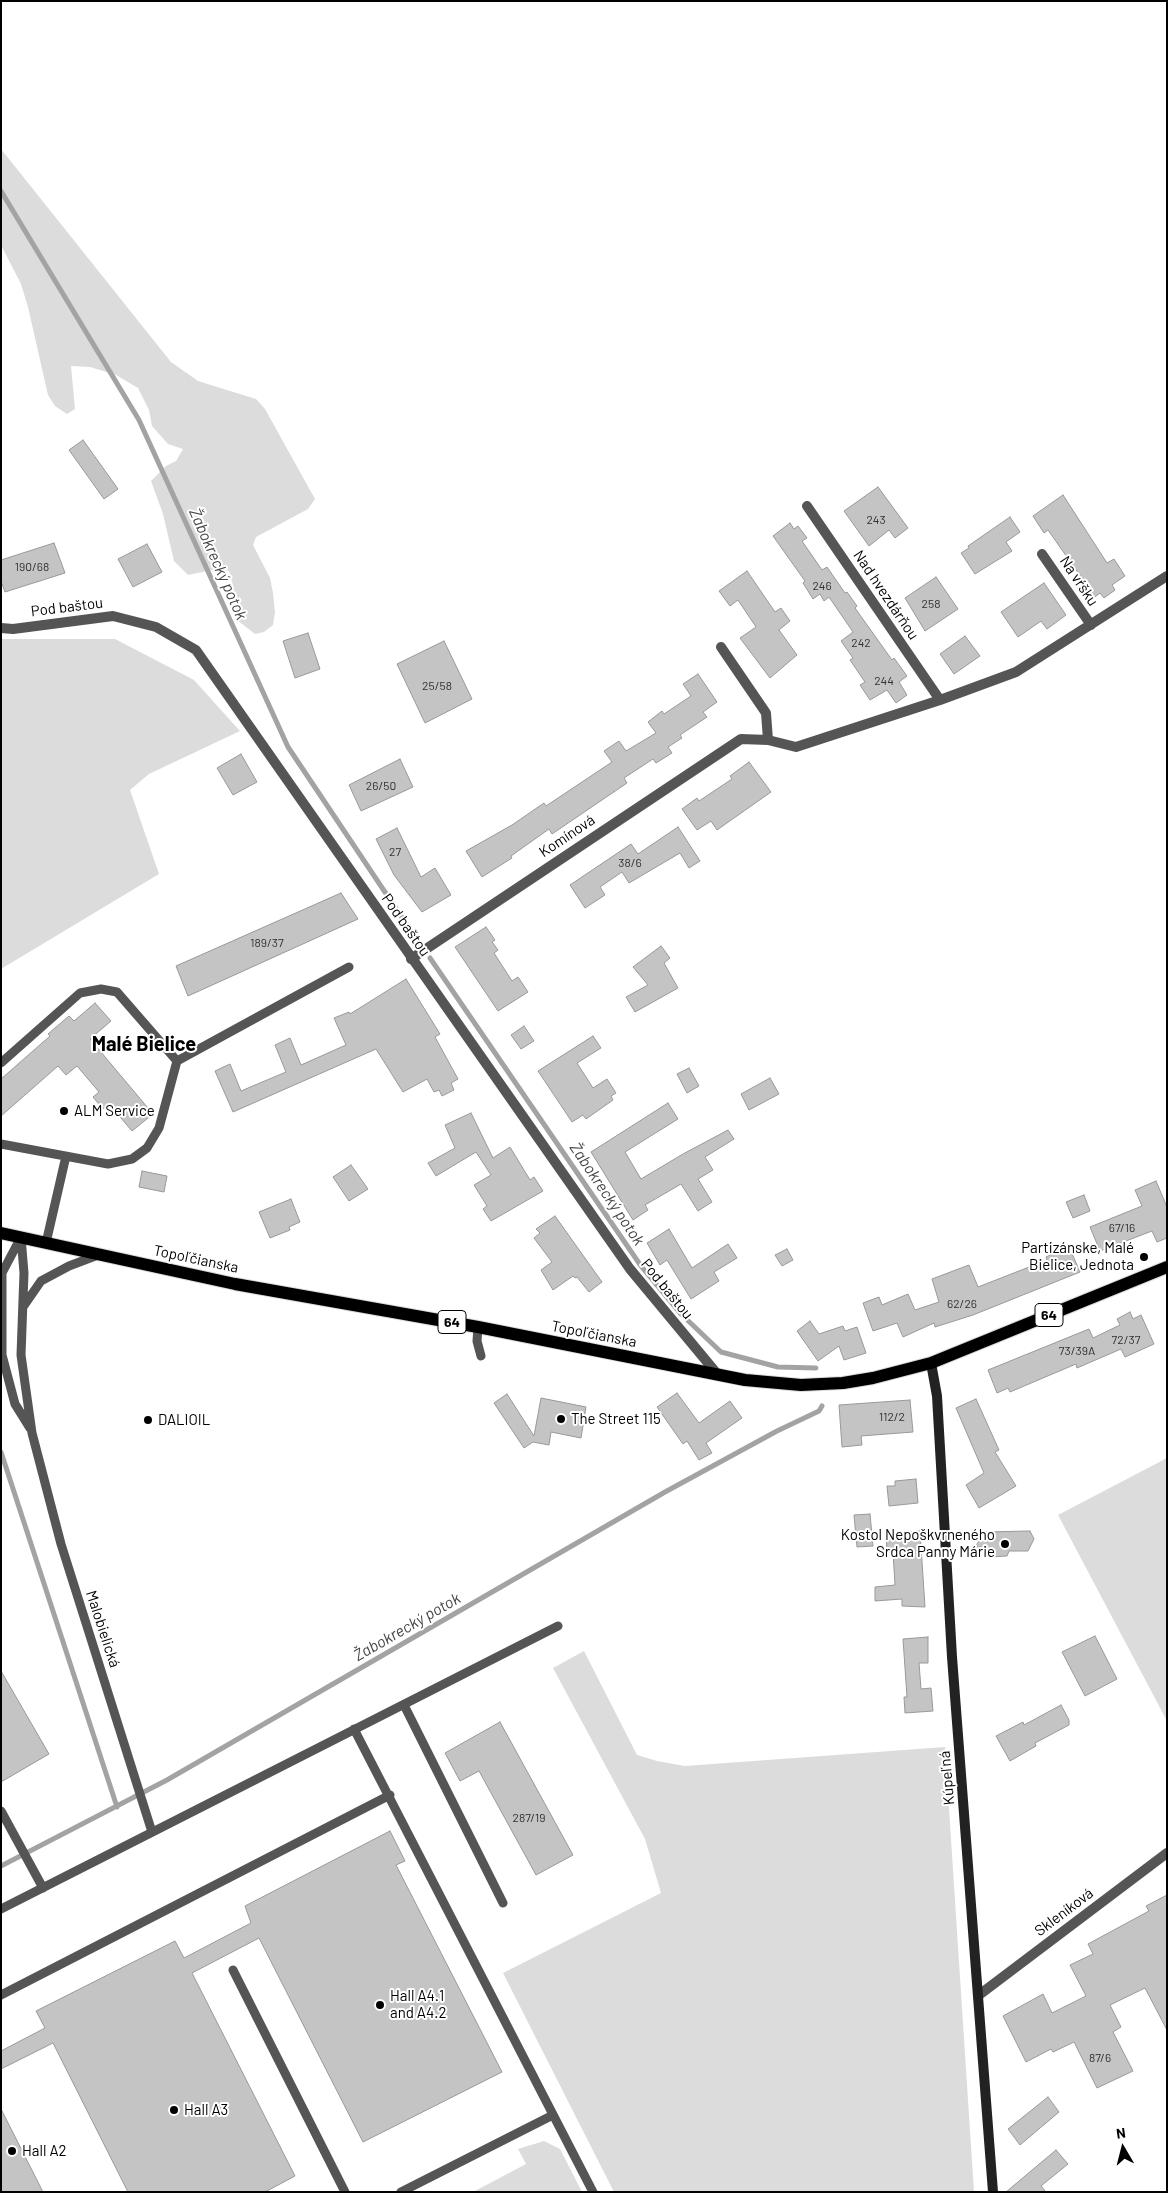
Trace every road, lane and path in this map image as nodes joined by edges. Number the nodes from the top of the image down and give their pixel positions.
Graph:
1 (808, 506) dead end
2 (1042, 554) dead end
3 (1167, 576) edge
4 (1090, 625) junction
5 (1, 628) edge
6 (721, 647) dead end
7 (940, 700) junction
8 (768, 740) junction
9 (411, 959) junction
10 (348, 967) dead end
11 (177, 1061) junction
12 (1, 1063) edge
13 (1, 1144) edge
14 (66, 1156) junction
15 (1, 1233) edge
16 (21, 1237) junction
17 (46, 1243) junction
18 (98, 1255) junction
19 (1167, 1266) edge
20 (23, 1307) junction
21 (478, 1327) junction
22 (481, 1356) dead end
23 (930, 1363) junction
24 (718, 1375) junction
25 (32, 1433) junction
26 (558, 1626) dead end
27 (404, 1705) junction
28 (354, 1729) junction
29 (390, 1796) junction
30 (1, 1811) edge
31 (152, 1832) junction
32 (1167, 1853) edge
33 (43, 1888) junction
34 (503, 1903) dead end
35 (1, 1909) edge
36 (233, 1970) dead end
37 (1, 1995) edge
38 (979, 1995) junction
39 (553, 2114) junction
40 (345, 2192) edge
41 (402, 2192) edge
42 (593, 2192) edge
43 (993, 2192) edge

1 - 7 street, Nad hvezdárňou
2 - 4 street, Na vŕšku
3 - 4 street
4 - 7 street
5 - 9 street, Pod baštou
6 - 8 street
7 - 8 street
8 - 9 street, Komínová
9 - 24 street, Pod baštou
10 - 11 lane
11 - 12 lane
11 - 14 lane
13 - 14 lane
14 - 17 lane
15 - 16 main road, Topoľčianska / 64
16 - 17 main road, Topoľčianska / 64
16 - 20 lane, Malobielická
16 - 25 lane, Malobielická
17 - 18 main road, Topoľčianska / 64
18 - 20 lane
18 - 21 main road, Topoľčianska / 64
19 - 23 main road, Topoľčianska / 64
20 - 25 lane, Malobielická
21 - 22 lane
21 - 24 main road, Topoľčianska / 64
23 - 24 main road, Topoľčianska / 64
23 - 38 street, Kúpeľná
25 - 31 lane, Malobielická
26 - 27 lane
27 - 28 lane
27 - 34 lane
28 - 29 lane
28 - 31 lane
29 - 37 lane
29 - 39 lane
30 - 33 lane
31 - 33 lane
32 - 38 street, Skleníková
33 - 35 lane
36 - 40 lane
38 - 43 street, Kúpeľná
39 - 41 lane
39 - 42 lane

